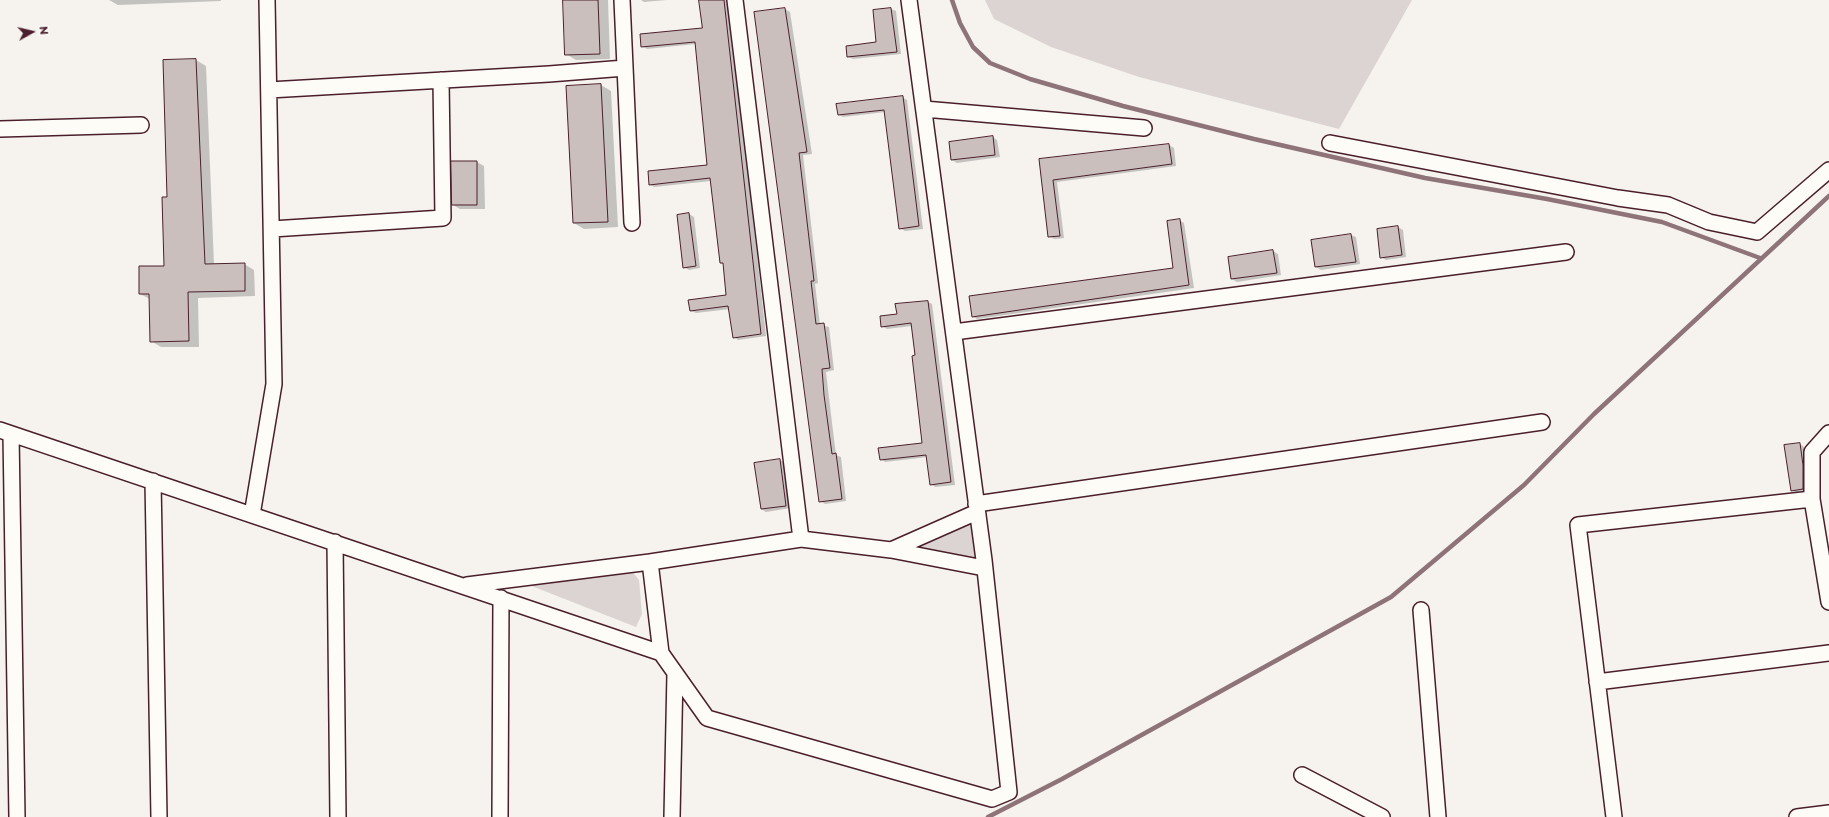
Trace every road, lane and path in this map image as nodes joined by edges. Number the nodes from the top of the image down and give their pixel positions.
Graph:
1 (268, 0) edge
2 (622, 0) edge
3 (735, 0) edge
4 (909, 0) edge
5 (625, 68) junction
6 (441, 80) junction
7 (269, 90) junction
8 (924, 109) junction
9 (141, 125) dead end
10 (1144, 128) dead end
11 (0, 129) edge
12 (1330, 143) dead end
13 (1829, 170) edge
14 (632, 223) dead end
15 (272, 229) junction
16 (1566, 252) dead end
17 (954, 332) junction
18 (1542, 422) dead end
19 (5, 432) edge
20 (1829, 433) edge
21 (152, 481) junction
22 (1812, 499) junction
23 (977, 508) junction
24 (252, 515) junction
25 (801, 539) junction
26 (335, 542) junction
27 (891, 550) junction
28 (650, 562) junction
29 (984, 568) junction
30 (464, 586) junction
31 (501, 598) junction
32 (1829, 602) edge
33 (1421, 610) dead end
34 (660, 653) junction
35 (1829, 653) edge
36 (675, 673) junction
37 (1598, 682) junction
38 (1302, 775) dead end
39 (1829, 813) edge
40 (17, 817) edge
41 (159, 817) edge
42 (338, 817) edge
43 (500, 817) edge
44 (672, 817) edge
45 (1382, 817) edge
46 (1438, 817) edge
47 (1614, 817) edge
48 (1796, 817) edge

1 - 7 street
2 - 5 street
3 - 25 street
4 - 8 street
5 - 6 street
5 - 14 street
6 - 7 street
6 - 15 street
7 - 15 street
8 - 10 street
8 - 17 street
9 - 11 street
12 - 13 street
15 - 24 street
16 - 17 street
17 - 23 street
18 - 23 street
19 - 21 street
19 - 40 street
20 - 22 street
21 - 24 street
21 - 41 street
22 - 32 street
22 - 37 street
23 - 27 street
23 - 29 street
24 - 26 street
25 - 27 street
25 - 28 street
26 - 30 street
26 - 42 street
27 - 29 street
28 - 30 street
28 - 34 street
29 - 36 street
30 - 31 street
31 - 34 street
31 - 43 street
33 - 46 street
34 - 36 street
35 - 37 street
36 - 44 street
37 - 47 street
38 - 45 street
39 - 48 street

